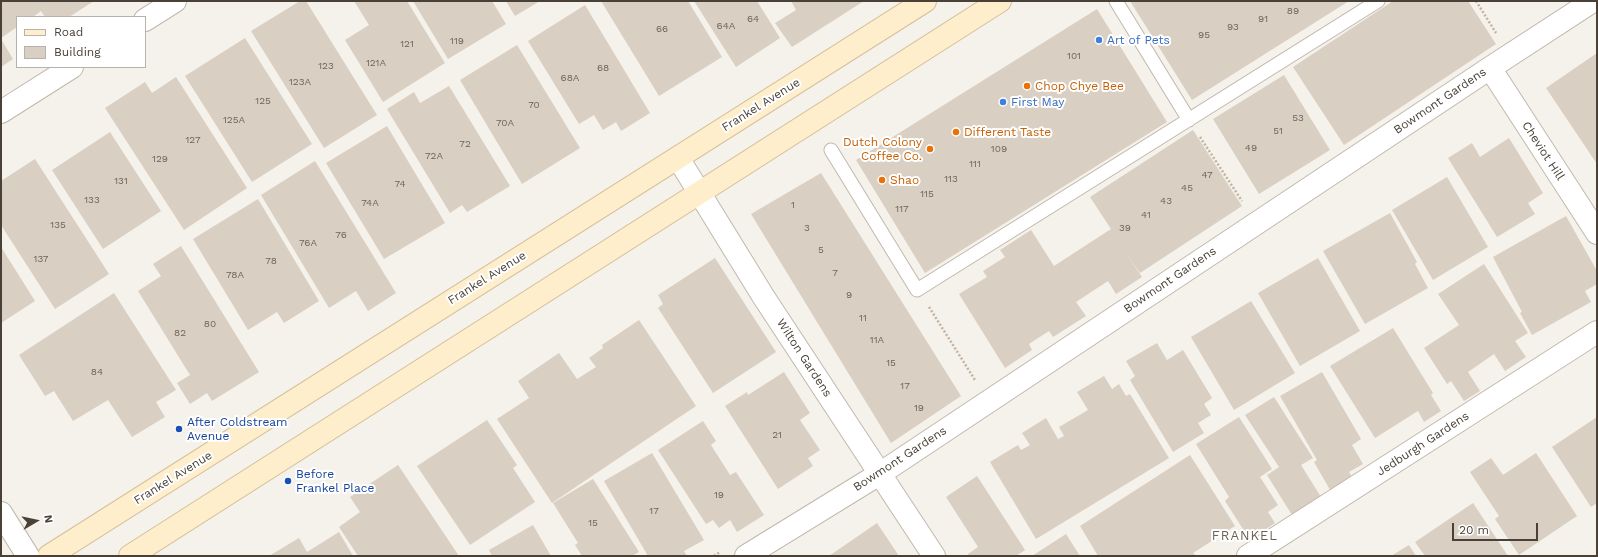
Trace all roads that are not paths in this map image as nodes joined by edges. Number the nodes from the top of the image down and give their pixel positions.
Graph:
1 (175, 1) edge
2 (925, 1) edge
3 (1000, 1) edge
4 (1116, 1) edge
5 (1378, 1) edge
6 (1593, 1) edge
7 (146, 19) edge
8 (70, 68) edge
9 (1490, 68) junction
10 (1, 112) edge
11 (1189, 120) junction
12 (831, 150) dead end
13 (678, 158) junction
14 (700, 192) junction
15 (1597, 233) edge
16 (1597, 332) edge
17 (881, 473) junction
18 (1, 513) edge
19 (28, 556) edge
20 (49, 556) edge
21 (130, 556) edge
22 (746, 556) edge
23 (934, 556) edge
24 (1248, 556) edge

1 - 7 street
2 - 13 street, Frankel Avenue
3 - 14 street
4 - 11 lane
5 - 11 lane
6 - 9 street, Bowmont Gardens
8 - 10 street
9 - 15 street, Cheviot Hill
9 - 17 street, Bowmont Gardens
11 - 12 lane
13 - 14 street, Wilton Gardens
13 - 20 street, Frankel Avenue
14 - 17 street, Wilton Gardens
14 - 21 street
16 - 24 street, Jedburgh Gardens
17 - 22 street, Bowmont Gardens
17 - 23 street, Wilton Gardens
18 - 19 street

